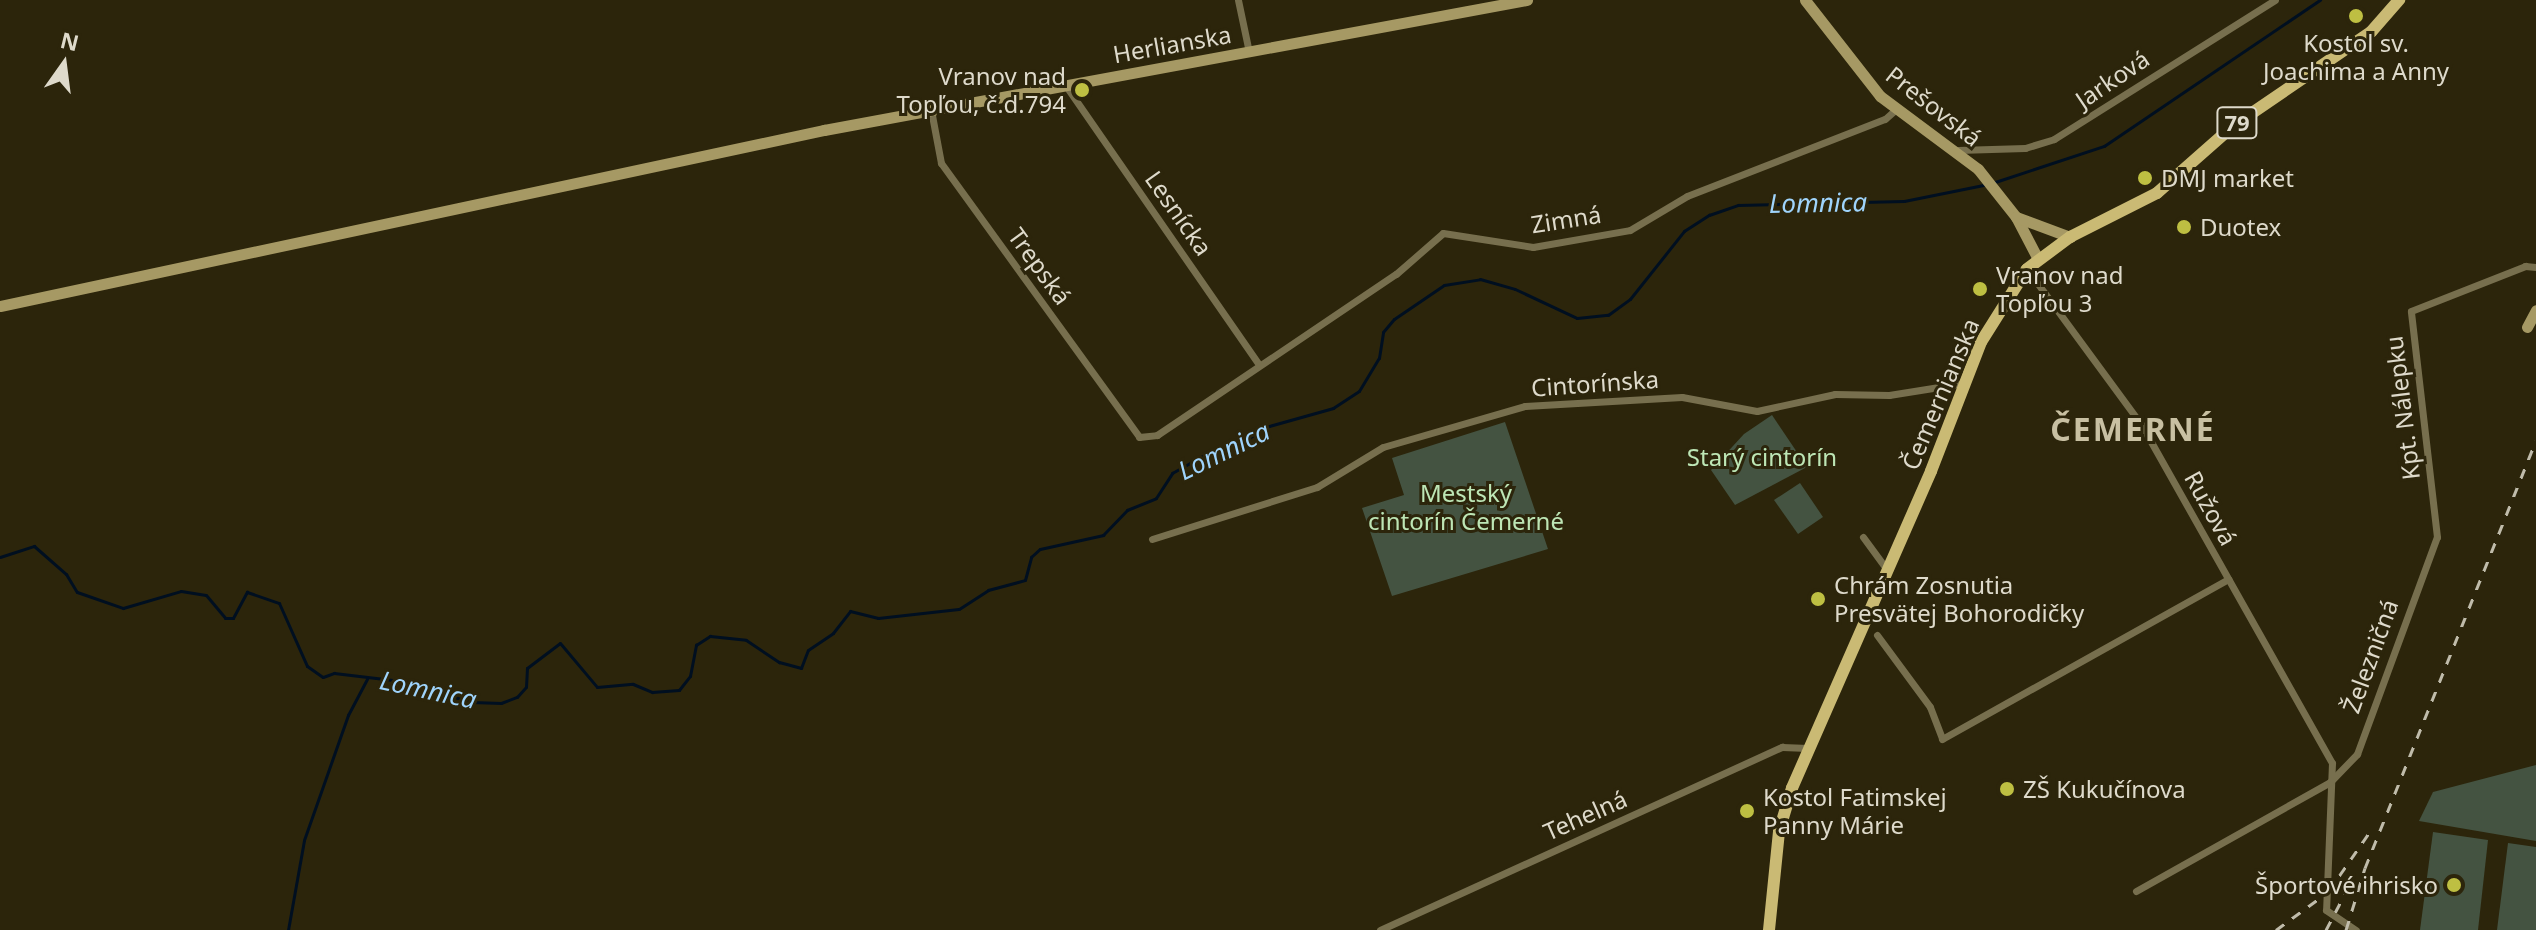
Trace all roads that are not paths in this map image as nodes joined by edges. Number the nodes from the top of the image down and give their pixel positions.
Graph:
1 (1238, 0) edge
2 (1527, 0) edge
3 (1805, 0) edge
4 (2275, 0) edge
5 (2399, 0) edge
6 (1249, 52) junction
7 (1066, 86) junction
8 (931, 110) junction
9 (1895, 110) junction
10 (1958, 150) junction
11 (2016, 217) junction
12 (2070, 237) junction
13 (2038, 259) junction
14 (2536, 267) edge
15 (2027, 269) junction
16 (0, 306) edge
17 (2536, 310) edge
18 (2527, 327) dead end
19 (1258, 363) junction
20 (1964, 383) junction
21 (1139, 437) joint
22 (1863, 537) dead end
23 (2437, 537) joint
24 (1152, 539) dead end
25 (1888, 571) junction
26 (2228, 579) junction
27 (1877, 635) dead end
28 (1808, 748) junction
29 (2330, 782) junction
30 (2136, 891) dead end
31 (1380, 930) edge
32 (1769, 930) edge
33 (2356, 930) edge

1 - 6 street
2 - 6 main road, Herlianska
3 - 9 main road, Prešovská
4 - 10 street, Jarková
5 - 12 main road, Čemernianska / 79
6 - 7 main road, Herlianska
7 - 8 main road, Herlianska
7 - 19 street, Lesnícka
8 - 16 main road, Herlianska
8 - 21 street, Trepská
9 - 10 main road, Prešovská
9 - 19 street, Zimná
10 - 11 main road, Prešovská
11 - 12 main road
11 - 13 main road, Prešovská
12 - 13 main road, Čemernianska / 79
13 - 15 main road, Čemernianska / 79
14 - 23 street, Kpt. Nálepku
15 - 20 main road, Čemernianska / 79
15 - 26 street, Ružová
17 - 18 main road
19 - 21 street, Zimná
20 - 24 street, Cintorínska
20 - 25 main road, Čemernianska / 79
22 - 25 street
23 - 29 street, Železničná
25 - 28 main road, Čemernianska / 79
26 - 27 street
26 - 29 street, Ružová
28 - 31 street, Tehelná
28 - 32 main road, Čemernianska / 79
29 - 30 street
29 - 33 street, Ružová

